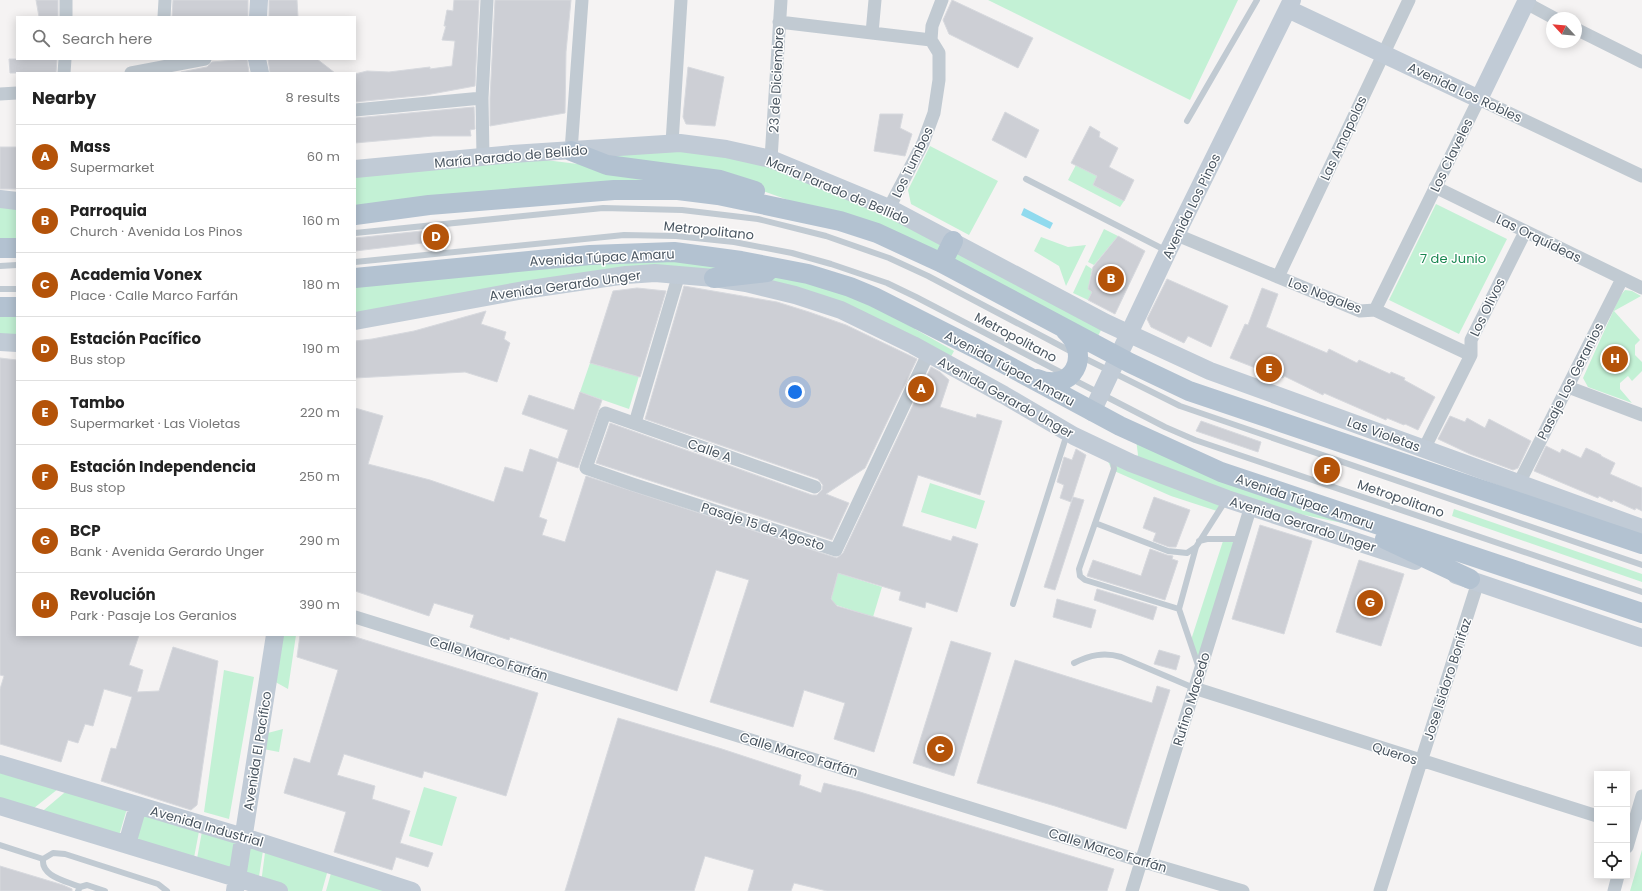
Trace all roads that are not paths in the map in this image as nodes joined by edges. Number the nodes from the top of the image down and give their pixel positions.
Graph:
1 (66, 0) edge
2 (165, 0) edge
3 (259, 0) edge
4 (487, 0) edge
5 (582, 0) edge
6 (681, 0) edge
7 (781, 0) edge
8 (875, 0) edge
9 (942, 0) edge
10 (1257, 0) edge
11 (1409, 0) edge
12 (1527, 2) edge
13 (1290, 4) edge
14 (1546, 13) edge
15 (66, 16) edge
16 (164, 16) edge
17 (258, 16) edge
18 (780, 22) junction
19 (1582, 32) edge
20 (872, 33) junction
21 (931, 40) junction
22 (1383, 54) junction
23 (65, 60) edge
24 (194, 60) edge
25 (257, 60) edge
26 (1642, 62) edge
27 (160, 63) edge
28 (64, 72) edge
29 (134, 72) edge
30 (260, 72) edge
31 (16, 93) edge
32 (0, 94) edge
33 (482, 98) junction
34 (1479, 99) junction
35 (356, 110) edge
36 (1187, 122) dead end
37 (672, 143) junction
38 (571, 151) junction
39 (483, 157) junction
40 (771, 159) junction
41 (356, 169) edge
42 (1642, 176) edge
43 (1026, 179) dead end
44 (1435, 188) junction
45 (0, 199) edge
46 (16, 201) edge
47 (889, 208) junction
48 (356, 214) edge
49 (840, 221) junction
50 (1525, 232) junction
51 (356, 233) edge
52 (1177, 235) junction
53 (953, 241) junction
54 (0, 248) edge
55 (16, 248) edge
56 (1168, 251) junction
57 (356, 262) edge
58 (942, 263) junction
59 (16, 265) edge
60 (0, 266) edge
61 (787, 269) junction
62 (679, 274) junction
63 (1278, 276) junction
64 (356, 278) edge
65 (714, 278) junction
66 (1622, 279) junction
67 (1642, 288) edge
68 (0, 289) edge
69 (16, 289) edge
70 (0, 307) edge
71 (16, 307) edge
72 (1375, 310) junction
73 (356, 321) edge
74 (1060, 327) junction
75 (1129, 333) junction
76 (0, 342) edge
77 (16, 343) edge
78 (928, 354) junction
79 (1471, 355) junction
80 (1079, 356) junction
81 (1114, 364) junction
82 (1026, 375) junction
83 (1069, 377) junction
84 (1568, 386) junction
85 (1100, 394) junction
86 (1092, 412) junction
87 (605, 413) joint
88 (1642, 415) edge
89 (635, 423) junction
90 (1068, 432) junction
91 (1100, 449) junction
92 (1424, 449) junction
93 (1519, 483) junction
94 (815, 487) dead end
95 (1227, 499) junction
96 (1303, 500) junction
97 (1251, 506) junction
98 (1095, 523) junction
99 (1642, 528) edge
100 (1241, 539) junction
101 (1199, 541) junction
102 (1642, 544) edge
103 (1196, 547) junction
104 (1642, 565) edge
105 (1474, 581) junction
106 (1642, 592) edge
107 (1013, 604) dead end
108 (1179, 609) junction
109 (1642, 613) edge
110 (356, 617) edge
111 (275, 636) edge
112 (1642, 638) edge
113 (1074, 662) dead end
114 (1200, 670) junction
115 (1194, 688) junction
116 (1421, 761) junction
117 (0, 764) edge
118 (1642, 796) edge
119 (0, 806) edge
120 (138, 806) junction
121 (1594, 815) edge
122 (1634, 827) edge
123 (244, 837) junction
124 (1628, 843) edge
125 (127, 844) junction
126 (0, 845) edge
127 (43, 859) junction
128 (1141, 861) junction
129 (1617, 879) edge
130 (236, 884) edge
131 (396, 888) edge
132 (79, 889) edge
133 (105, 891) edge
134 (167, 891) edge
135 (279, 891) edge
136 (412, 891) edge
137 (1132, 891) edge
138 (1243, 891) edge
139 (1380, 891) edge
140 (1614, 891) edge

1 - 15 street
2 - 16 street
3 - 17 street
4 - 33 street
5 - 38 street
6 - 37 street
7 - 18 street, 23 de Diciembre
8 - 20 street
9 - 21 street
10 - 36 lane
11 - 22 street, Las Amapolas
12 - 14 street
12 - 34 street, Los Claveles
13 - 22 street, Avenida Los Robles
13 - 52 street, Avenida Los Pinos
18 - 20 street
18 - 40 street, 23 de Diciembre
19 - 26 street
20 - 21 street
21 - 47 street, Los Tumbos
22 - 34 street, Avenida Los Robles
22 - 63 street, Las Amapolas
23 - 28 street
24 - 27 street
25 - 30 street
27 - 29 street
31 - 32 street
33 - 35 street
33 - 39 street
34 - 42 street, Avenida Los Robles
34 - 44 street, Los Claveles
37 - 38 street, María Parado de Bellido
37 - 40 street, María Parado de Bellido
38 - 39 street, María Parado de Bellido
38 - 49 main road
39 - 41 street, María Parado de Bellido
40 - 47 street, María Parado de Bellido
43 - 56 lane
44 - 50 street, Las Orquídeas
44 - 72 street, Los Claveles
45 - 46 street
47 - 53 street, María Parado de Bellido
48 - 49 main road
49 - 58 main road
50 - 66 street, Las Orquídeas
50 - 79 street, Los Olivos
51 - 80 lane, Metropolitano
52 - 56 street, Avenida Los Pinos
52 - 63 street, Los Nogales
53 - 58 main road
53 - 75 street, María Parado de Bellido
54 - 55 main road
56 - 75 street, Avenida Los Pinos
57 - 83 lane, Metropolitano
58 - 74 main road
59 - 60 lane
61 - 64 main road, Avenida Túpac Amaru
61 - 65 main road
61 - 82 main road, Avenida Túpac Amaru
62 - 65 street, Avenida Gerardo Unger
62 - 73 street, Avenida Gerardo Unger
62 - 89 street
63 - 72 street, Los Nogales
65 - 78 street, Avenida Gerardo Unger
66 - 67 street, Las Orquídeas
66 - 84 street, Pasaje Los Geranios
68 - 69 lane
70 - 71 main road
72 - 79 street, Los Nogales
74 - 80 main road
74 - 81 main road
75 - 81 street, Avenida Los Pinos
75 - 92 street, Las Violetas
76 - 77 street
78 - 87 street, Pasaje 15 de Agosto
78 - 90 street, Avenida Gerardo Unger
79 - 92 street, Los Olivos
80 - 81 lane, Metropolitano
80 - 83 main road
81 - 85 street, Avenida Los Pinos
81 - 102 main road
81 - 104 lane, Metropolitano
82 - 83 main road
82 - 86 main road, Avenida Túpac Amaru
83 - 85 lane, Metropolitano
84 - 88 street
84 - 93 street, Pasaje Los Geranios
85 - 86 street, Avenida Los Pinos
85 - 106 lane, Metropolitano
86 - 96 main road, Avenida Túpac Amaru
87 - 89 street, Calle A
89 - 94 street, Calle A
90 - 91 street, Avenida Gerardo Unger
90 - 107 lane
91 - 95 street, Avenida Gerardo Unger
91 - 98 lane
92 - 93 street, Las Violetas
93 - 99 street, Las Violetas
95 - 97 street, Avenida Gerardo Unger
95 - 101 lane
96 - 105 main road
96 - 109 main road, Avenida Túpac Amaru
97 - 100 street, Rufino Macedo
97 - 105 street, Avenida Gerardo Unger
98 - 103 lane
98 - 108 lane
100 - 101 lane
100 - 114 street, Rufino Macedo
101 - 103 lane
103 - 108 lane
105 - 112 street, Avenida Gerardo Unger
105 - 116 street, Jose Isidoro Bonifaz
108 - 114 lane
110 - 128 street, Calle Marco Farfán
111 - 123 street, Avenida El Pacífico
113 - 115 lane
114 - 115 street, Rufino Macedo
115 - 116 street, Queros
115 - 128 street, Rufino Macedo
116 - 121 street, Queros
116 - 139 street, Jose Isidoro Bonifaz
117 - 120 street, Avenida Industrial
118 - 122 street
119 - 125 street
120 - 123 street, Avenida Industrial
120 - 125 street
122 - 124 street
123 - 130 street, Avenida El Pacífico
123 - 131 street, Avenida Industrial
125 - 130 street
126 - 127 lane
127 - 132 lane
127 - 134 lane
128 - 137 street, Rufino Macedo
128 - 138 street, Calle Marco Farfán
129 - 140 street
130 - 135 street
131 - 136 street, Avenida Industrial
132 - 133 lane

